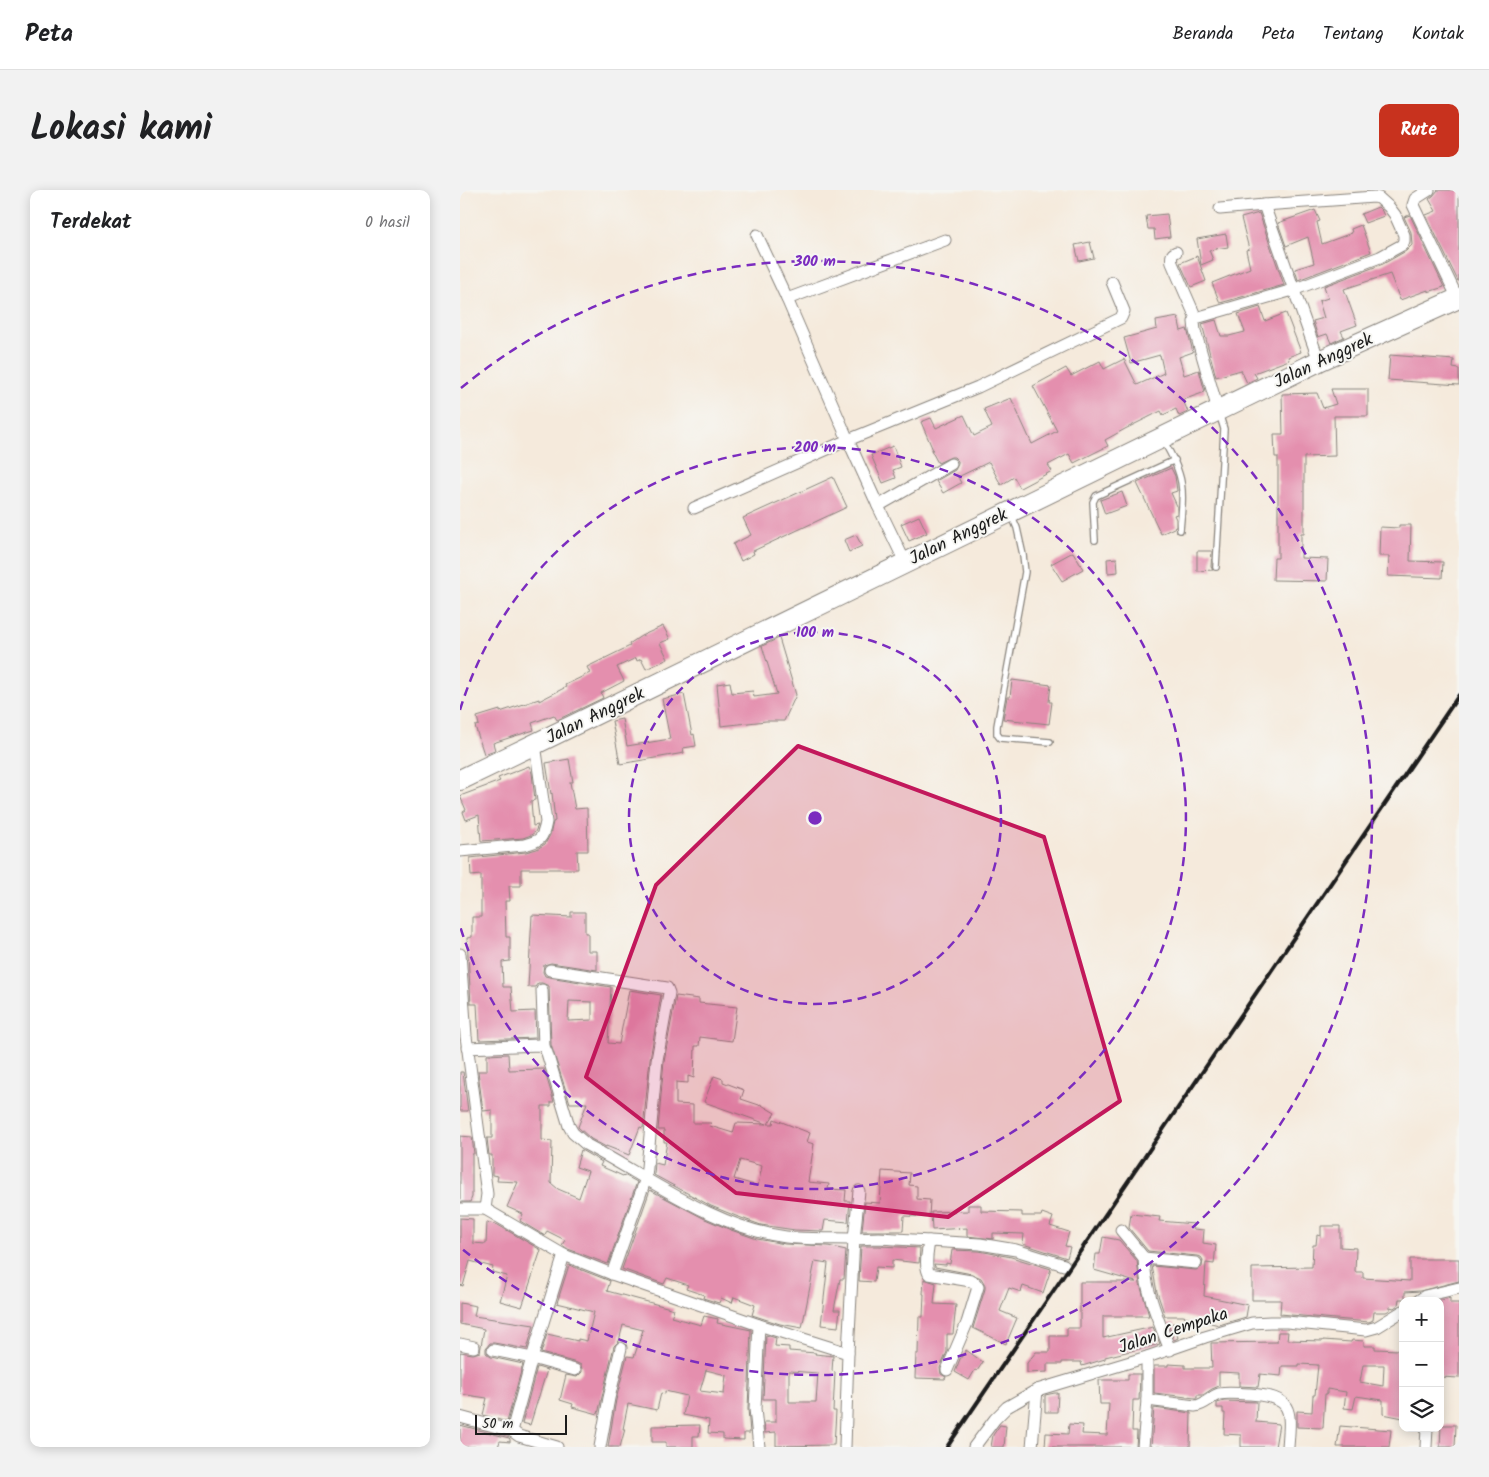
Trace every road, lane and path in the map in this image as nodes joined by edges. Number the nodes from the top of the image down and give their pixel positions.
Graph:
1 (1429, 190) edge
2 (1264, 204) junction
3 (1220, 209) dead end
4 (757, 235) dead end
5 (945, 240) dead end
6 (1176, 252) dead end
7 (1112, 282) dead end
8 (1293, 290) junction
9 (1458, 298) edge
10 (787, 299) junction
11 (1196, 318) junction
12 (1319, 360) junction
13 (1218, 410) junction
14 (1162, 438) junction
15 (848, 440) junction
16 (1175, 460) junction
17 (950, 464) dead end
18 (878, 506) junction
19 (694, 508) dead end
20 (1013, 519) junction
21 (1180, 530) dead end
22 (1095, 540) dead end
23 (905, 562) junction
24 (1216, 567) dead end
25 (1050, 742) dead end
26 (535, 744) junction
27 (460, 780) edge
28 (460, 851) edge
29 (460, 954) edge
30 (550, 970) dead end
31 (542, 990) dead end
32 (464, 1040) edge
33 (544, 1046) junction
34 (646, 1178) junction
35 (859, 1191) dead end
36 (460, 1209) edge
37 (485, 1209) junction
38 (1121, 1230) dead end
39 (854, 1239) junction
40 (929, 1241) junction
41 (564, 1254) junction
42 (1144, 1258) junction
43 (1196, 1263) dead end
44 (1064, 1265) dead end
45 (612, 1274) junction
46 (1459, 1288) edge
47 (1424, 1297) edge
48 (1399, 1313) edge
49 (760, 1325) junction
50 (460, 1344) edge
51 (474, 1347) dead end
52 (621, 1348) dead end
53 (493, 1350) dead end
54 (1170, 1350) junction
55 (848, 1353) junction
56 (1147, 1357) junction
57 (532, 1358) junction
58 (574, 1370) dead end
59 (948, 1370) dead end
60 (1037, 1390) junction
61 (1146, 1400) junction
62 (460, 1417) edge
63 (1428, 1432) edge
64 (516, 1438) edge
65 (557, 1447) edge
66 (600, 1447) edge
67 (759, 1447) edge
68 (845, 1447) edge
69 (974, 1447) edge
70 (1032, 1447) edge
71 (1143, 1447) edge
72 (1288, 1447) edge
73 (1426, 1447) edge

1 - 9 street
2 - 3 street
2 - 8 street
2 - 8 street
4 - 10 street
5 - 10 street
6 - 11 street
7 - 15 street
8 - 11 street
8 - 12 street
9 - 12 highway, Jalan Anggrek
10 - 15 street
11 - 13 street
12 - 13 highway, Jalan Anggrek
13 - 14 highway, Jalan Anggrek
13 - 24 lane
14 - 16 lane
14 - 20 highway, Jalan Anggrek
15 - 18 street
15 - 19 street
16 - 21 lane
16 - 22 lane
17 - 18 street
18 - 23 street
20 - 23 highway, Jalan Anggrek
20 - 25 lane
23 - 26 highway, Jalan Anggrek
26 - 27 highway, Jalan Anggrek
26 - 28 street
29 - 32 street
30 - 34 street
31 - 33 street
32 - 33 street
32 - 37 street
33 - 34 street
34 - 39 street
34 - 45 street
35 - 39 street
36 - 37 street
37 - 41 street
38 - 42 street
39 - 40 street
39 - 55 street
40 - 44 street
40 - 59 street
41 - 45 street
41 - 57 street
42 - 43 street
42 - 54 street
45 - 49 street
46 - 47 street
48 - 54 street, Jalan Cempaka
49 - 55 street
49 - 67 street
50 - 51 street
52 - 66 street
53 - 57 street
54 - 56 street, Jalan Cempaka
55 - 68 street
56 - 60 street, Jalan Cempaka
56 - 61 street
57 - 58 street
57 - 64 street
60 - 69 street, Jalan Cempaka
60 - 70 street
61 - 71 street
61 - 72 street
62 - 64 street
63 - 73 street
64 - 65 street

